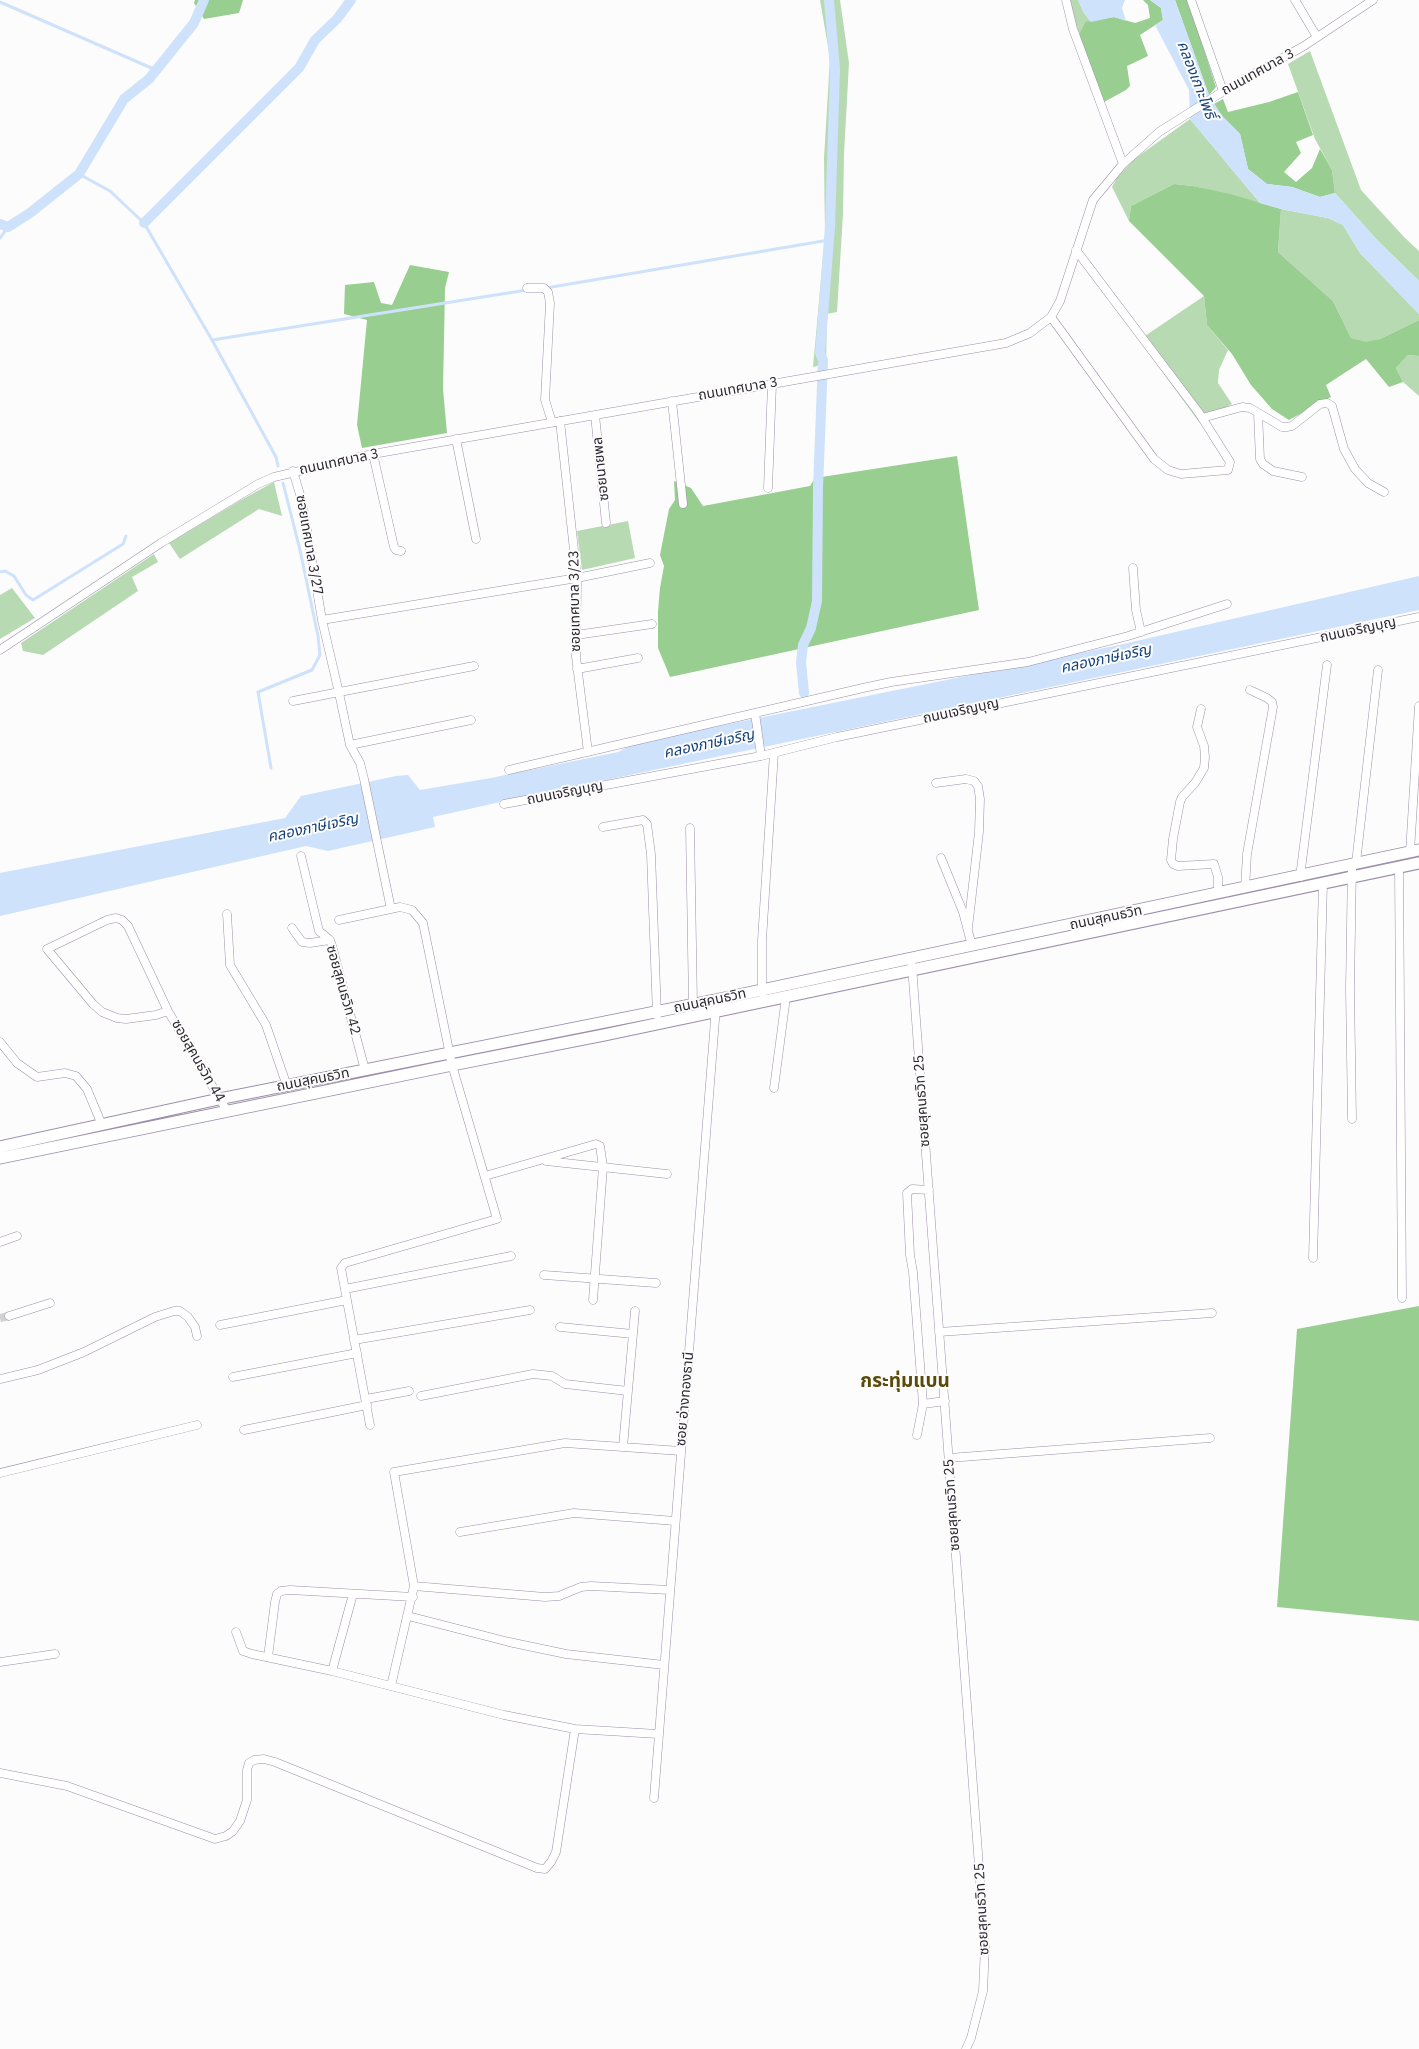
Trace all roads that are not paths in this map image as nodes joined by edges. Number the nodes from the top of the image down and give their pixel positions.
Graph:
1 (1066, 0) edge
2 (1191, 0) edge
3 (1295, 0) edge
4 (1374, 0) edge
5 (1317, 37) junction
6 (1219, 94) junction
7 (1123, 164) junction
8 (1076, 250) junction
9 (527, 288) dead end
10 (1051, 317) junction
11 (772, 384) junction
12 (672, 401) junction
13 (1258, 413) junction
14 (595, 415) junction
15 (1202, 418) junction
16 (560, 421) junction
17 (552, 422) junction
18 (456, 439) junction
19 (373, 454) junction
20 (294, 471) junction
21 (1302, 477) dead end
22 (768, 488) dead end
23 (1384, 492) dead end
24 (683, 504) dead end
25 (606, 523) dead end
26 (476, 539) dead end
27 (401, 551) dead end
28 (650, 563) dead end
29 (1133, 568) dead end
30 (578, 578) junction
31 (1227, 604) dead end
32 (1419, 617) edge
33 (322, 620) junction
34 (652, 624) dead end
35 (1141, 632) junction
36 (576, 635) junction
37 (0, 650) edge
38 (638, 658) dead end
39 (1328, 665) dead end
40 (474, 666) dead end
41 (577, 669) junction
42 (1378, 670) dead end
43 (1250, 690) dead end
44 (339, 693) junction
45 (293, 701) dead end
46 (1419, 706) edge
47 (1201, 709) dead end
48 (755, 715) junction
49 (471, 720) dead end
50 (350, 745) junction
51 (588, 752) junction
52 (761, 753) junction
53 (774, 753) junction
54 (509, 770) dead end
55 (936, 783) dead end
56 (504, 804) dead end
57 (603, 827) dead end
58 (690, 828) dead end
59 (1415, 851) edge
60 (302, 856) dead end
61 (941, 858) dead end
62 (1354, 863) junction
63 (1419, 863) edge
64 (1399, 867) junction
65 (1300, 877) junction
66 (1351, 878) junction
67 (1323, 884) junction
68 (1245, 888) junction
69 (1218, 894) junction
70 (391, 908) junction
71 (227, 914) dead end
72 (339, 920) dead end
73 (292, 928) dead end
74 (968, 928) junction
75 (330, 940) junction
76 (972, 946) junction
77 (912, 965) junction
78 (762, 990) junction
79 (786, 997) junction
80 (762, 1002) junction
81 (693, 1005) junction
82 (716, 1006) junction
83 (168, 1011) junction
84 (656, 1011) junction
85 (657, 1024) junction
86 (0, 1042) edge
87 (449, 1052) junction
88 (452, 1064) junction
89 (365, 1070) junction
90 (287, 1086) junction
91 (774, 1088) dead end
92 (219, 1099) junction
93 (165, 1111) junction
94 (227, 1112) junction
95 (1352, 1119) dead end
96 (168, 1124) junction
97 (102, 1125) junction
98 (0, 1147) edge
99 (0, 1158) edge
100 (542, 1160) junction
101 (603, 1167) junction
102 (667, 1174) dead end
103 (485, 1176) junction
104 (929, 1190) junction
105 (17, 1236) dead end
106 (0, 1242) edge
107 (511, 1256) dead end
108 (1313, 1258) dead end
109 (544, 1275) dead end
110 (595, 1278) junction
111 (656, 1283) dead end
112 (345, 1289) junction
113 (1402, 1298) dead end
114 (347, 1300) junction
115 (593, 1300) dead end
116 (50, 1303) dead end
117 (530, 1310) dead end
118 (634, 1311) dead end
119 (1212, 1313) dead end
120 (9, 1316) tunnel mouth
121 (220, 1325) dead end
122 (560, 1327) dead end
123 (939, 1332) junction
124 (633, 1334) junction
125 (197, 1336) dead end
126 (354, 1340) junction
127 (357, 1353) junction
128 (233, 1377) dead end
129 (0, 1380) edge
130 (409, 1391) dead end
131 (628, 1391) junction
132 (420, 1396) dead end
133 (944, 1401) junction
134 (366, 1402) junction
135 (923, 1404) junction
136 (197, 1425) dead end
137 (370, 1425) dead end
138 (244, 1430) dead end
139 (917, 1435) dead end
140 (1210, 1438) dead end
141 (622, 1447) junction
142 (681, 1451) junction
143 (949, 1458) junction
144 (0, 1473) edge
145 (675, 1521) junction
146 (460, 1532) dead end
147 (414, 1586) junction
148 (670, 1590) junction
149 (353, 1594) junction
150 (413, 1597) junction
151 (408, 1616) junction
152 (236, 1632) dead end
153 (55, 1654) dead end
154 (268, 1657) junction
155 (0, 1662) edge
156 (664, 1665) junction
157 (332, 1671) junction
158 (391, 1686) junction
159 (575, 1729) junction
160 (658, 1734) junction
161 (0, 1772) edge
162 (654, 1798) dead end
163 (966, 2049) edge

1 - 7 street
2 - 6 street
3 - 5 street
4 - 5 street, ถนนเทศบาล 3
5 - 6 street, ถนนเทศบาล 3
6 - 7 street, ถนนเทศบาล 3
7 - 8 street, ถนนเทศบาล 3
8 - 10 street, ถนนเทศบาล 3
8 - 15 street
9 - 17 street
10 - 11 street, ถนนเทศบาล 3
10 - 15 street
11 - 12 street, ถนนเทศบาล 3
11 - 22 street
12 - 14 street, ถนนเทศบาล 3
12 - 24 street
13 - 15 street
13 - 21 street
13 - 23 street
14 - 16 street, ถนนเทศบาล 3
14 - 25 street, ซอยนายพล
16 - 17 street, ถนนเทศบาล 3
16 - 30 street, ซอยเทศบาล 3/23
17 - 18 street, ถนนเทศบาล 3
18 - 19 street, ถนนเทศบาล 3
18 - 26 street
19 - 20 street, ถนนเทศบาล 3
19 - 27 street
20 - 33 street, ซอยเทศบาล 3/27
20 - 37 street, ถนนเทศบาล 3
28 - 30 street
29 - 35 street
30 - 33 street
30 - 36 street, ซอยเทศบาล 3/23
31 - 35 street
32 - 53 street, ถนนเจริญบุญ
33 - 44 street, ซอยเทศบาล 3/27
34 - 36 street
35 - 48 street
36 - 41 street, ซอยเทศบาล 3/23
38 - 41 street
39 - 65 street
40 - 44 street
41 - 51 street, ซอยเทศบาล 3/23
42 - 62 street
43 - 68 street
44 - 45 street
44 - 50 street, ซอยเทศบาล 3/27
46 - 59 street
47 - 69 street
48 - 51 street
48 - 52 street
49 - 50 street
50 - 70 street, ซอยเทศบาล 3/27
51 - 54 street
52 - 53 street, ถนนเจริญบุญ
52 - 56 street, ถนนเจริญบุญ
53 - 78 street
55 - 74 street
57 - 84 street
58 - 81 street
59 - 62 main road, ถนนสุคนธวิท
60 - 75 street, ซอยสุคนธวิท 42
61 - 74 street
62 - 65 main road, ถนนสุคนธวิท
62 - 66 street
63 - 64 main road, ถนนสุคนธวิท
64 - 66 main road, ถนนสุคนธวิท
64 - 113 street
65 - 68 main road, ถนนสุคนธวิท
66 - 67 main road, ถนนสุคนธวิท
66 - 95 street
67 - 77 main road, ถนนสุคนธวิท
67 - 108 street
68 - 69 main road, ถนนสุคนธวิท
69 - 76 main road, ถนนสุคนธวิท
70 - 72 street
70 - 87 street
71 - 90 street
73 - 75 street
74 - 76 street
75 - 89 street, ซอยสุคนธวิท 42
76 - 77 main road, ถนนสุคนธวิท
77 - 78 main road, ถนนสุคนธวิท
77 - 79 main road, ถนนสุคนธวิท
77 - 104 street, ซอยสุคนธวิท 25
78 - 80 street
78 - 82 main road, ถนนสุคนธวิท
79 - 80 main road, ถนนสุคนธวิท
79 - 91 street
80 - 82 main road, ถนนสุคนธวิท
81 - 82 main road, ถนนสุคนธวิท
81 - 84 main road, ถนนสุคนธวิท
82 - 85 main road, ถนนสุคนธวิท
82 - 142 street, ซอย อ่างทองธานี
83 - 83 street, ซอยสุคนธวิท 44
83 - 92 street, ซอยสุคนธวิท 44
84 - 85 street
84 - 87 main road, ถนนสุคนธวิท
85 - 88 main road, ถนนสุคนธวิท
86 - 97 street
87 - 88 street
87 - 89 main road, ถนนสุคนธวิท
88 - 94 main road, ถนนสุคนธวิท
88 - 103 street
89 - 90 main road, ถนนสุคนธวิท
90 - 92 main road, ถนนสุคนธวิท
92 - 93 main road, ถนนสุคนธวิท
92 - 94 street, ซอยสุคนธวิท 44
93 - 96 main road
93 - 97 main road, ถนนสุคนธวิท
94 - 96 main road, ถนนสุคนธวิท
96 - 99 main road, ถนนสุคนธวิท
97 - 98 main road, ถนนสุคนธวิท
100 - 101 street
100 - 101 street
100 - 103 street
101 - 102 street
101 - 110 street
103 - 112 street
104 - 123 street, ซอยสุคนธวิท 25
104 - 135 street
105 - 106 street
107 - 112 street
109 - 110 street
110 - 111 street
110 - 115 street
112 - 114 street
114 - 121 street
114 - 126 street
116 - 120 street
117 - 126 street
118 - 124 street
119 - 123 street
122 - 124 street
123 - 133 street, ซอยสุคนธวิท 25
124 - 131 street
125 - 129 street
126 - 127 street
127 - 128 street
127 - 134 street
130 - 134 street
131 - 132 street
131 - 141 street
133 - 135 street
133 - 143 street, ซอยสุคนธวิท 25
134 - 137 street
134 - 138 street
135 - 139 street
136 - 144 street
140 - 143 street
141 - 142 street
141 - 147 street
142 - 145 street, ซอย อ่างทองธานี
143 - 163 street, ซอยสุคนธวิท 25
145 - 146 street
145 - 148 street, ซอย อ่างทองธานี
147 - 148 street
147 - 150 street
148 - 156 street, ซอย อ่างทองธานี
149 - 150 street
149 - 154 street
149 - 157 street
150 - 151 street
151 - 156 street
151 - 158 street
152 - 154 street
153 - 155 street
154 - 157 street
156 - 160 street, ซอย อ่างทองธานี
157 - 158 street
158 - 159 street
159 - 160 street
159 - 161 street
160 - 162 street, ซอย อ่างทองธานี

